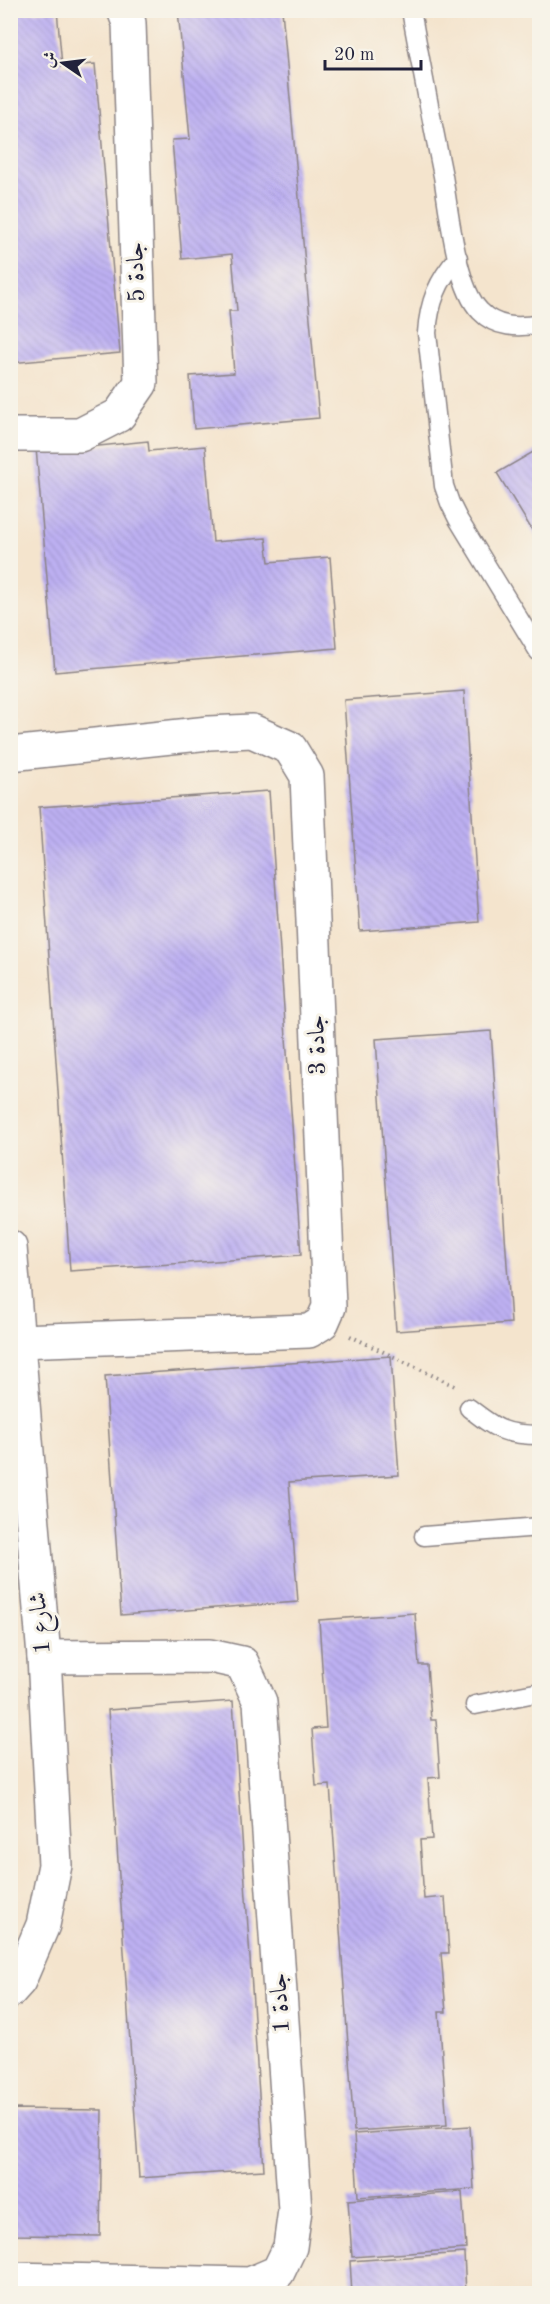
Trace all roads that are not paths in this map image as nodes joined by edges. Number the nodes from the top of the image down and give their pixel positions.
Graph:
1 (124, 10) edge
2 (411, 10) edge
3 (458, 258) junction
4 (540, 324) edge
5 (10, 435) edge
6 (539, 652) edge
7 (10, 754) edge
8 (10, 1247) edge
9 (18, 1341) junction
10 (469, 1408) dead end
11 (540, 1436) edge
12 (540, 1527) edge
13 (424, 1536) dead end
14 (44, 1657) junction
15 (540, 1692) edge
16 (475, 1705) dead end
17 (10, 1991) edge
18 (10, 2279) edge

1 - 5 street, جادة 5
2 - 3 lane
3 - 4 lane
3 - 6 lane
7 - 9 street, جادة 3
8 - 9 street, شارع 1
9 - 14 street, شارع 1
10 - 11 lane
12 - 13 lane
14 - 17 street, شارع 1
14 - 18 street, جادة 1
15 - 16 lane

